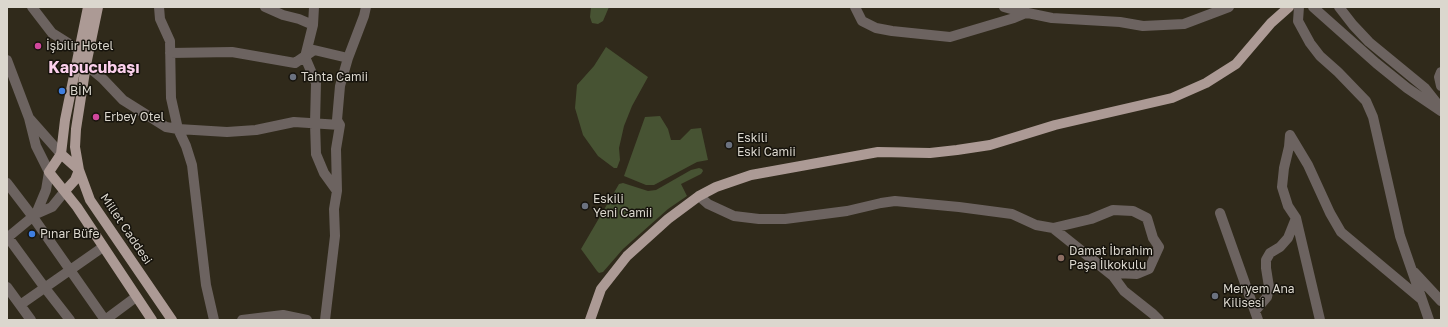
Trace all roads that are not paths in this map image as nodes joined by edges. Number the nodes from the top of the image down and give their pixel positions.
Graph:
1 (32, 7) edge
2 (88, 7) edge
3 (98, 7) edge
4 (159, 7) edge
5 (265, 7) edge
6 (314, 7) edge
7 (366, 7) edge
8 (855, 7) edge
9 (1004, 7) edge
10 (1229, 7) edge
11 (1278, 7) edge
12 (1289, 7) edge
13 (1299, 7) edge
14 (1313, 7) edge
15 (1339, 7) edge
16 (1026, 13) junction
17 (1271, 23) junction
18 (313, 25) junction
19 (79, 50) junction
20 (170, 53) junction
21 (305, 57) junction
22 (348, 58) junction
23 (7, 60) edge
24 (86, 65) junction
25 (1441, 72) edge
26 (1441, 86) edge
27 (1441, 108) edge
28 (1441, 111) edge
29 (29, 118) junction
30 (314, 123) junction
31 (340, 125) junction
32 (178, 129) junction
33 (61, 154) junction
34 (79, 170) junction
35 (49, 172) junction
36 (7, 183) edge
37 (65, 191) junction
38 (338, 191) junction
39 (699, 196) junction
40 (1220, 213) dead end
41 (35, 216) junction
42 (1296, 218) junction
43 (1053, 228) junction
44 (7, 237) edge
45 (103, 247) junction
46 (1102, 267) junction
47 (1410, 268) junction
48 (69, 271) junction
49 (7, 287) edge
50 (44, 288) junction
51 (136, 297) junction
52 (1421, 299) junction
53 (1441, 301) edge
54 (20, 305) junction
55 (1256, 316) edge
56 (31, 320) edge
57 (70, 320) edge
58 (105, 320) edge
59 (152, 320) edge
60 (172, 320) edge
61 (214, 320) edge
62 (242, 320) edge
63 (307, 320) edge
64 (325, 320) edge
65 (590, 320) edge
66 (1159, 320) edge
67 (1320, 320) edge
68 (1429, 320) edge

1 - 19 street
2 - 19 main road
3 - 24 main road
4 - 20 street
5 - 18 street
6 - 18 street
7 - 22 street
8 - 16 street
9 - 16 street
10 - 16 street
11 - 17 main road
12 - 17 main road
13 - 47 street
14 - 28 street
15 - 27 street
17 - 39 main road
18 - 21 street
19 - 33 main road
20 - 21 street
20 - 32 street
21 - 22 street
21 - 30 street
22 - 31 street
23 - 29 street
24 - 32 street
24 - 34 main road
25 - 26 street
29 - 33 street
29 - 35 street
30 - 31 street
30 - 32 street
30 - 38 street
31 - 38 street
32 - 61 street
33 - 34 main road, Millet Caddesi
33 - 35 main road
34 - 37 main road
34 - 60 main road, Millet Caddesi
35 - 37 main road
35 - 41 street
36 - 41 street
37 - 41 street
37 - 45 main road
38 - 64 street
39 - 43 street
39 - 65 main road
40 - 55 street
41 - 44 street
41 - 48 street
42 - 52 street
42 - 55 street
42 - 67 street
43 - 46 street
43 - 46 street
44 - 50 street
45 - 48 street
45 - 51 main road
46 - 66 street
47 - 52 street
47 - 53 street
48 - 50 street
48 - 58 street
49 - 54 street
50 - 54 street
50 - 57 street
51 - 58 street
51 - 59 main road
52 - 68 street
54 - 56 street
62 - 63 street

